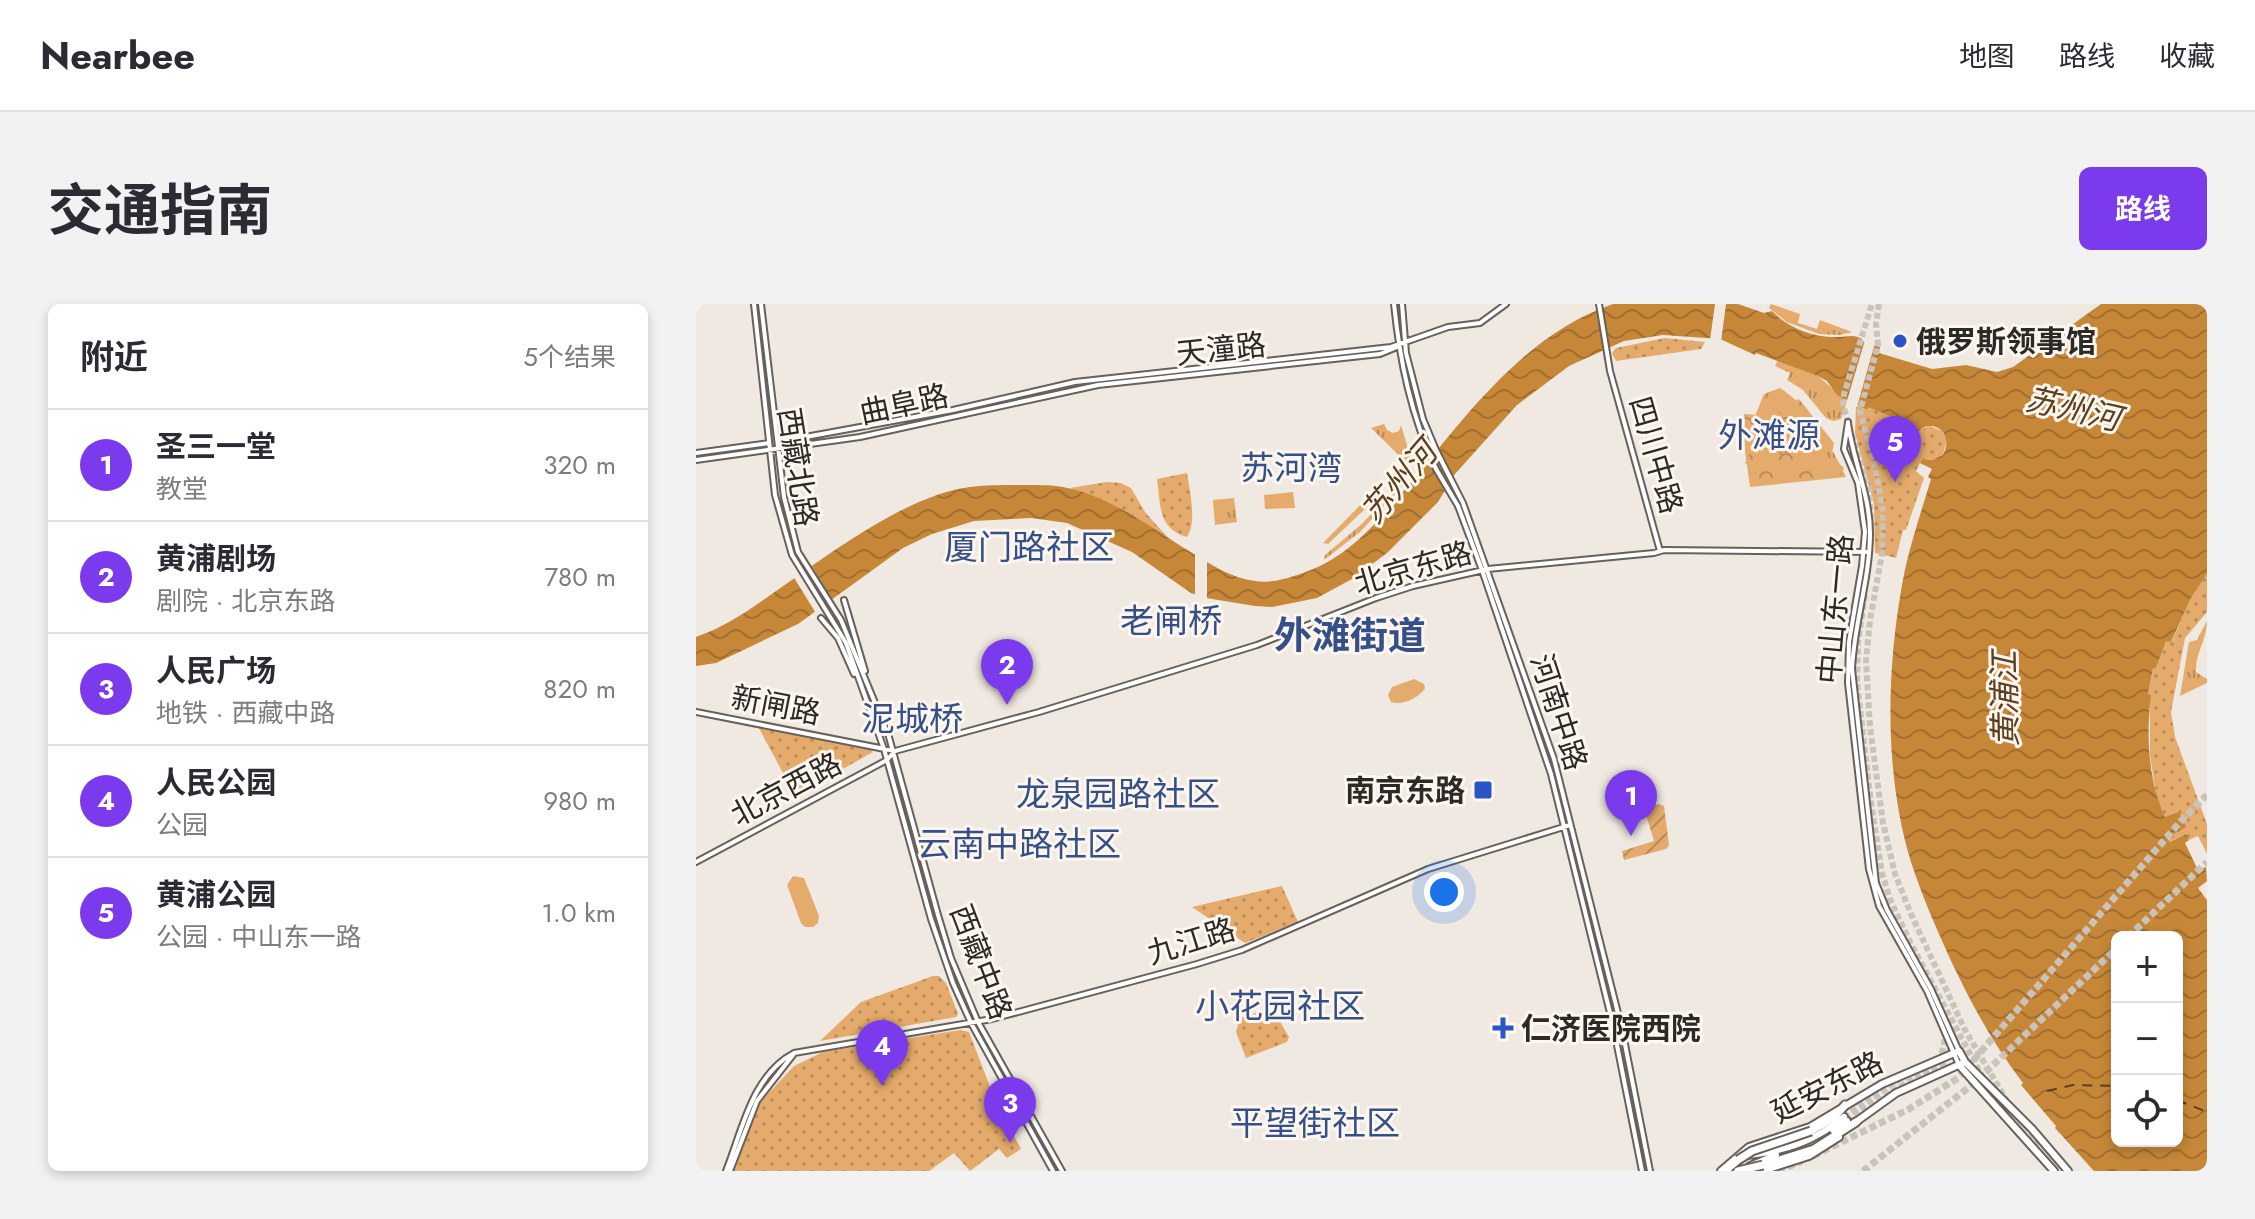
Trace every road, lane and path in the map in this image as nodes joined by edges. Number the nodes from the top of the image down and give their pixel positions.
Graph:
1 (754, 304) edge
2 (761, 304) edge
3 (1394, 304) edge
4 (1402, 304) edge
5 (1506, 304) edge
6 (1599, 306) edge
7 (1405, 343) junction
8 (1398, 345) junction
9 (1045, 387) joint
10 (1046, 395) joint
11 (778, 442) junction
12 (770, 443) junction
13 (779, 449) junction
14 (770, 450) junction
15 (696, 453) edge
16 (1855, 454) junction
17 (1847, 456) junction
18 (696, 460) edge
19 (1660, 551) junction
20 (1867, 552) junction
21 (1485, 569) junction
22 (844, 600) dead end
23 (821, 618) dead end
24 (841, 620) joint
25 (835, 624) joint
26 (866, 677) junction
27 (863, 693) junction
28 (696, 712) edge
29 (884, 749) junction
30 (895, 751) junction
31 (887, 760) junction
32 (1567, 826) junction
33 (696, 862) edge
34 (978, 1022) junction
35 (971, 1023) junction
36 (811, 1050) junction
37 (1956, 1052) junction
38 (794, 1053) junction
39 (789, 1061) junction
40 (1931, 1062) junction
41 (1962, 1063) junction
42 (1937, 1074) junction
43 (1845, 1105) junction
44 (1844, 1120) junction
45 (1856, 1122) junction
46 (1812, 1133) junction
47 (1814, 1148) junction
48 (1736, 1159) junction
49 (1762, 1168) edge
50 (728, 1171) edge
51 (1053, 1171) edge
52 (1062, 1171) edge
53 (1642, 1171) edge
54 (1650, 1171) edge
55 (1723, 1171) edge
56 (1741, 1171) edge
57 (2054, 1171) edge
58 (2068, 1171) edge

1 - 12 main road, 西藏北路
2 - 11 main road, 西藏北路
3 - 8 main road, 河南中路
4 - 7 main road, 河南中路
5 - 7 main road, 天潼路
6 - 19 main road, 四川中路
7 - 8 main road, 天潼路
7 - 21 main road, 河南中路
8 - 9 main road, 天潼路
8 - 10 main road, 天潼路
8 - 21 main road, 河南中路, bridge
9 - 11 main road, 曲阜路
10 - 13 main road, 曲阜路
11 - 12 main road, 曲阜路
11 - 13 main road, 西藏北路
12 - 14 main road, 西藏北路
12 - 15 main road, 曲阜路
13 - 14 main road, 曲阜路
13 - 24 main road, 西藏北路
14 - 18 main road, 曲阜路
14 - 25 main road, 西藏北路
16 - 17 main road
16 - 17 main road, 中山东一路
16 - 20 main road, 中山东一路
17 - 20 main road, 中山东一路
19 - 20 main road, 北京东路
19 - 21 main road, 北京东路
20 - 37 main road, 中山东一路
21 - 30 main road, 北京东路
21 - 32 main road, 河南中路
22 - 26 main road
23 - 27 main road
24 - 26 main road, 西藏中路
25 - 27 main road, 西藏中路
26 - 30 main road, 西藏中路
27 - 29 main road, 西藏中路
28 - 29 main road, 新闸路
29 - 30 main road, 新闸路
29 - 31 main road, 西藏中路
30 - 31 main road, 北京西路
30 - 34 main road, 西藏中路
31 - 33 main road, 北京西路
31 - 35 main road, 西藏中路
32 - 34 main road, 九江路
32 - 53 main road, 河南中路
32 - 54 main road, 河南中路
34 - 35 main road, 九江路
34 - 52 main road, 西藏中路
35 - 36 main road, 九江路
35 - 51 main road, 西藏中路
36 - 38 main road, 九江路
36 - 39 main road, 九江路
37 - 40 main road, 延安东路
37 - 41 main road
38 - 39 main road
38 - 50 main road
39 - 50 main road
40 - 42 main road
40 - 43 main road, 延安东路
41 - 42 main road, 延安东路
41 - 57 main road
41 - 58 main road
42 - 45 main road, 延安东路
43 - 46 highway
43 - 48 main road, 延安东路
44 - 46 highway
44 - 47 highway
44 - 48 main road
44 - 56 main road
45 - 47 highway
45 - 49 main road, 延安东路
46 - 48 highway, bridge
47 - 49 highway
48 - 55 highway
49 - 56 highway, bridge

